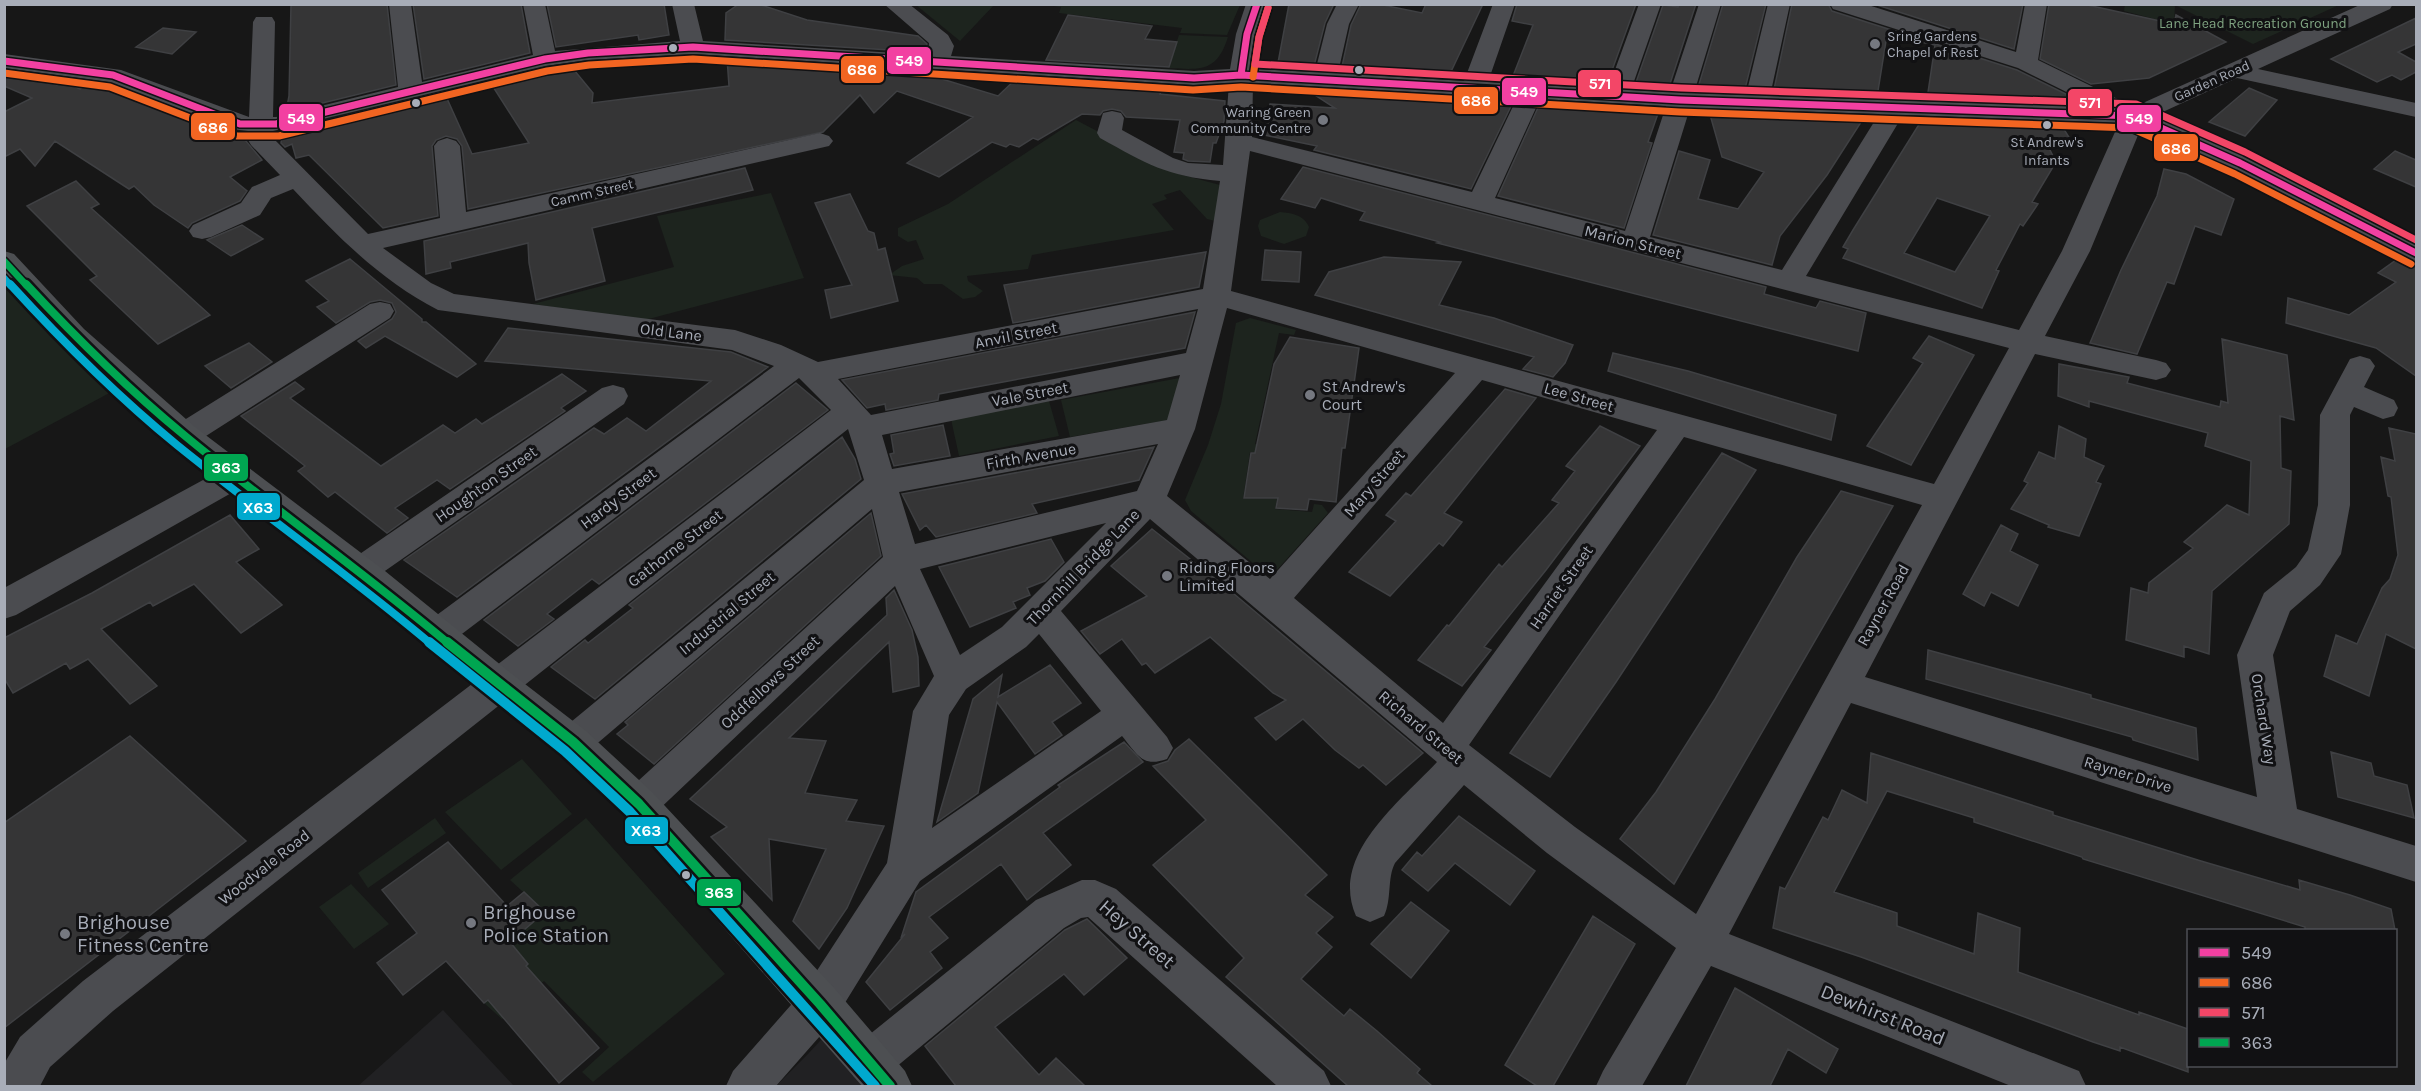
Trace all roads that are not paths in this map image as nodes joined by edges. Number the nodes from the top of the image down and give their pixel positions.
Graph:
1 (400, 4) edge
2 (534, 4) edge
3 (895, 4) edge
4 (1257, 4) edge
5 (1348, 4) edge
6 (1504, 4) edge
7 (1650, 4) edge
8 (1710, 4) edge
9 (1779, 4) edge
10 (1841, 4) edge
11 (2036, 4) edge
12 (2382, 4) edge
13 (690, 6) edge
14 (264, 22) dead end
15 (693, 47) junction
16 (545, 59) junction
17 (4, 61) edge
18 (937, 63) junction
19 (2026, 63) junction
20 (2236, 71) junction
21 (1241, 75) junction
22 (1325, 78) junction
23 (1474, 87) junction
24 (411, 92) junction
25 (1532, 92) junction
26 (1617, 97) junction
27 (1680, 100) junction
28 (1756, 104) junction
29 (1894, 110) junction
30 (2416, 110) edge
31 (2134, 116) junction
32 (1112, 118) dead end
33 (259, 124) junction
34 (820, 141) dead end
35 (1239, 141) junction
36 (447, 146) dead end
37 (1234, 174) junction
38 (298, 177) junction
39 (1480, 203) junction
40 (454, 225) junction
41 (202, 231) dead end
42 (1635, 242) junction
43 (363, 244) junction
44 (2416, 253) edge
45 (4, 260) edge
46 (1788, 281) junction
47 (1216, 296) junction
48 (380, 311) dead end
49 (2026, 342) junction
50 (1197, 361) junction
51 (1477, 367) junction
52 (806, 369) junction
53 (2156, 370) dead end
54 (613, 396) dead end
55 (2383, 408) dead end
56 (857, 419) junction
57 (1676, 426) junction
58 (1180, 429) junction
59 (184, 435) junction
60 (238, 475) junction
61 (881, 483) junction
62 (1942, 498) junction
63 (1149, 500) junction
64 (900, 561) junction
65 (360, 571) junction
66 (1272, 600) junction
67 (4, 605) edge
68 (1040, 610) junction
69 (438, 633) junction
70 (953, 678) junction
71 (1840, 684) junction
72 (499, 685) junction
73 (1125, 714) junction
74 (573, 742) junction
75 (1154, 748) dead end
76 (1454, 755) junction
77 (639, 804) junction
78 (2280, 822) junction
79 (2416, 864) edge
80 (906, 868) junction
81 (1370, 903) dead end
82 (1702, 943) junction
83 (820, 1004) junction
84 (880, 1074) edge
85 (16, 1086) edge
86 (748, 1086) edge
87 (1310, 1086) edge
88 (1618, 1086) edge
89 (2064, 1086) edge

1 - 24 street
2 - 16 street
3 - 18 street
4 - 21 street, Thornhill Bridge Lane
5 - 22 street
6 - 23 street
7 - 26 street
8 - 27 street
9 - 28 street
10 - 19 street
11 - 19 street
12 - 20 street, Garden Road
13 - 15 street
14 - 33 street
15 - 16 street, Garden Road
15 - 18 street, Garden Road
16 - 24 street, Garden Road
17 - 33 street, Garden Road
18 - 21 street, Garden Road
19 - 31 street
20 - 30 street
20 - 31 street, Garden Road
21 - 22 street, Garden Road
21 - 35 street, Thornhill Bridge Lane
22 - 23 street, Garden Road
23 - 25 street, Garden Road
24 - 33 street, Garden Road
25 - 26 street, Garden Road
25 - 39 street
26 - 27 street, Garden Road
27 - 28 street, Garden Road
27 - 42 street
28 - 29 street, Garden Road
29 - 31 street, Garden Road
29 - 46 street
31 - 44 street
31 - 49 street, Rayner Road
32 - 37 street
33 - 38 street, Old Lane
34 - 40 street, Camm Street
35 - 37 street, Thornhill Bridge Lane
35 - 39 street, Marion Street
36 - 40 street
37 - 47 street, Thornhill Bridge Lane
38 - 41 street
38 - 43 street, Old Lane
39 - 42 street, Marion Street
40 - 43 street, Camm Street
42 - 46 street, Marion Street
43 - 52 street, Old Lane
45 - 59 main road
46 - 49 street, Marion Street
47 - 50 street, Thornhill Bridge Lane
47 - 51 street, Lee Street
47 - 52 street, Anvil Street
48 - 59 street
49 - 53 street, Marion Street
49 - 62 street, Rayner Road
50 - 56 street, Vale Street
50 - 58 street, Thornhill Bridge Lane
51 - 57 street, Lee Street
51 - 66 street, Mary Street
52 - 56 street, Old Lane
52 - 69 street, Hardy Street
54 - 65 street, Houghton Street
55 - 78 street, Orchard Way
56 - 61 street, Old Lane
56 - 72 street, Gathorne Street
57 - 62 street, Lee Street
57 - 76 street, Harriet Street
58 - 61 street, Firth Avenue
58 - 63 street, Thornhill Bridge Lane
59 - 60 main road
60 - 65 main road
60 - 67 street
61 - 64 street, Old Lane
61 - 74 street, Industrial Street
62 - 71 street, Rayner Road
63 - 64 street
63 - 66 street, Richard Street
63 - 68 street, Thornhill Bridge Lane
64 - 70 street, Old Lane
64 - 77 street, Oddfellows Street
65 - 69 main road
66 - 76 street, Richard Street
68 - 70 street, Thornhill Bridge Lane
68 - 73 street
69 - 72 main road
70 - 80 street, Thornhill Bridge Lane
71 - 78 street, Rayner Drive
71 - 82 street, Rayner Road
72 - 74 main road
72 - 85 street, Woodvale Road
73 - 75 street
73 - 80 street
74 - 77 main road
76 - 81 street, Harriet Street
76 - 82 street, Richard Street
77 - 83 main road
78 - 79 street, Rayner Drive
80 - 83 street, Thornhill Bridge Lane
82 - 88 street, Rayner Road
82 - 89 street, Dewhirst Road
83 - 84 main road
83 - 86 street, Thornhill Bridge Lane
84 - 87 street, Hey Street

